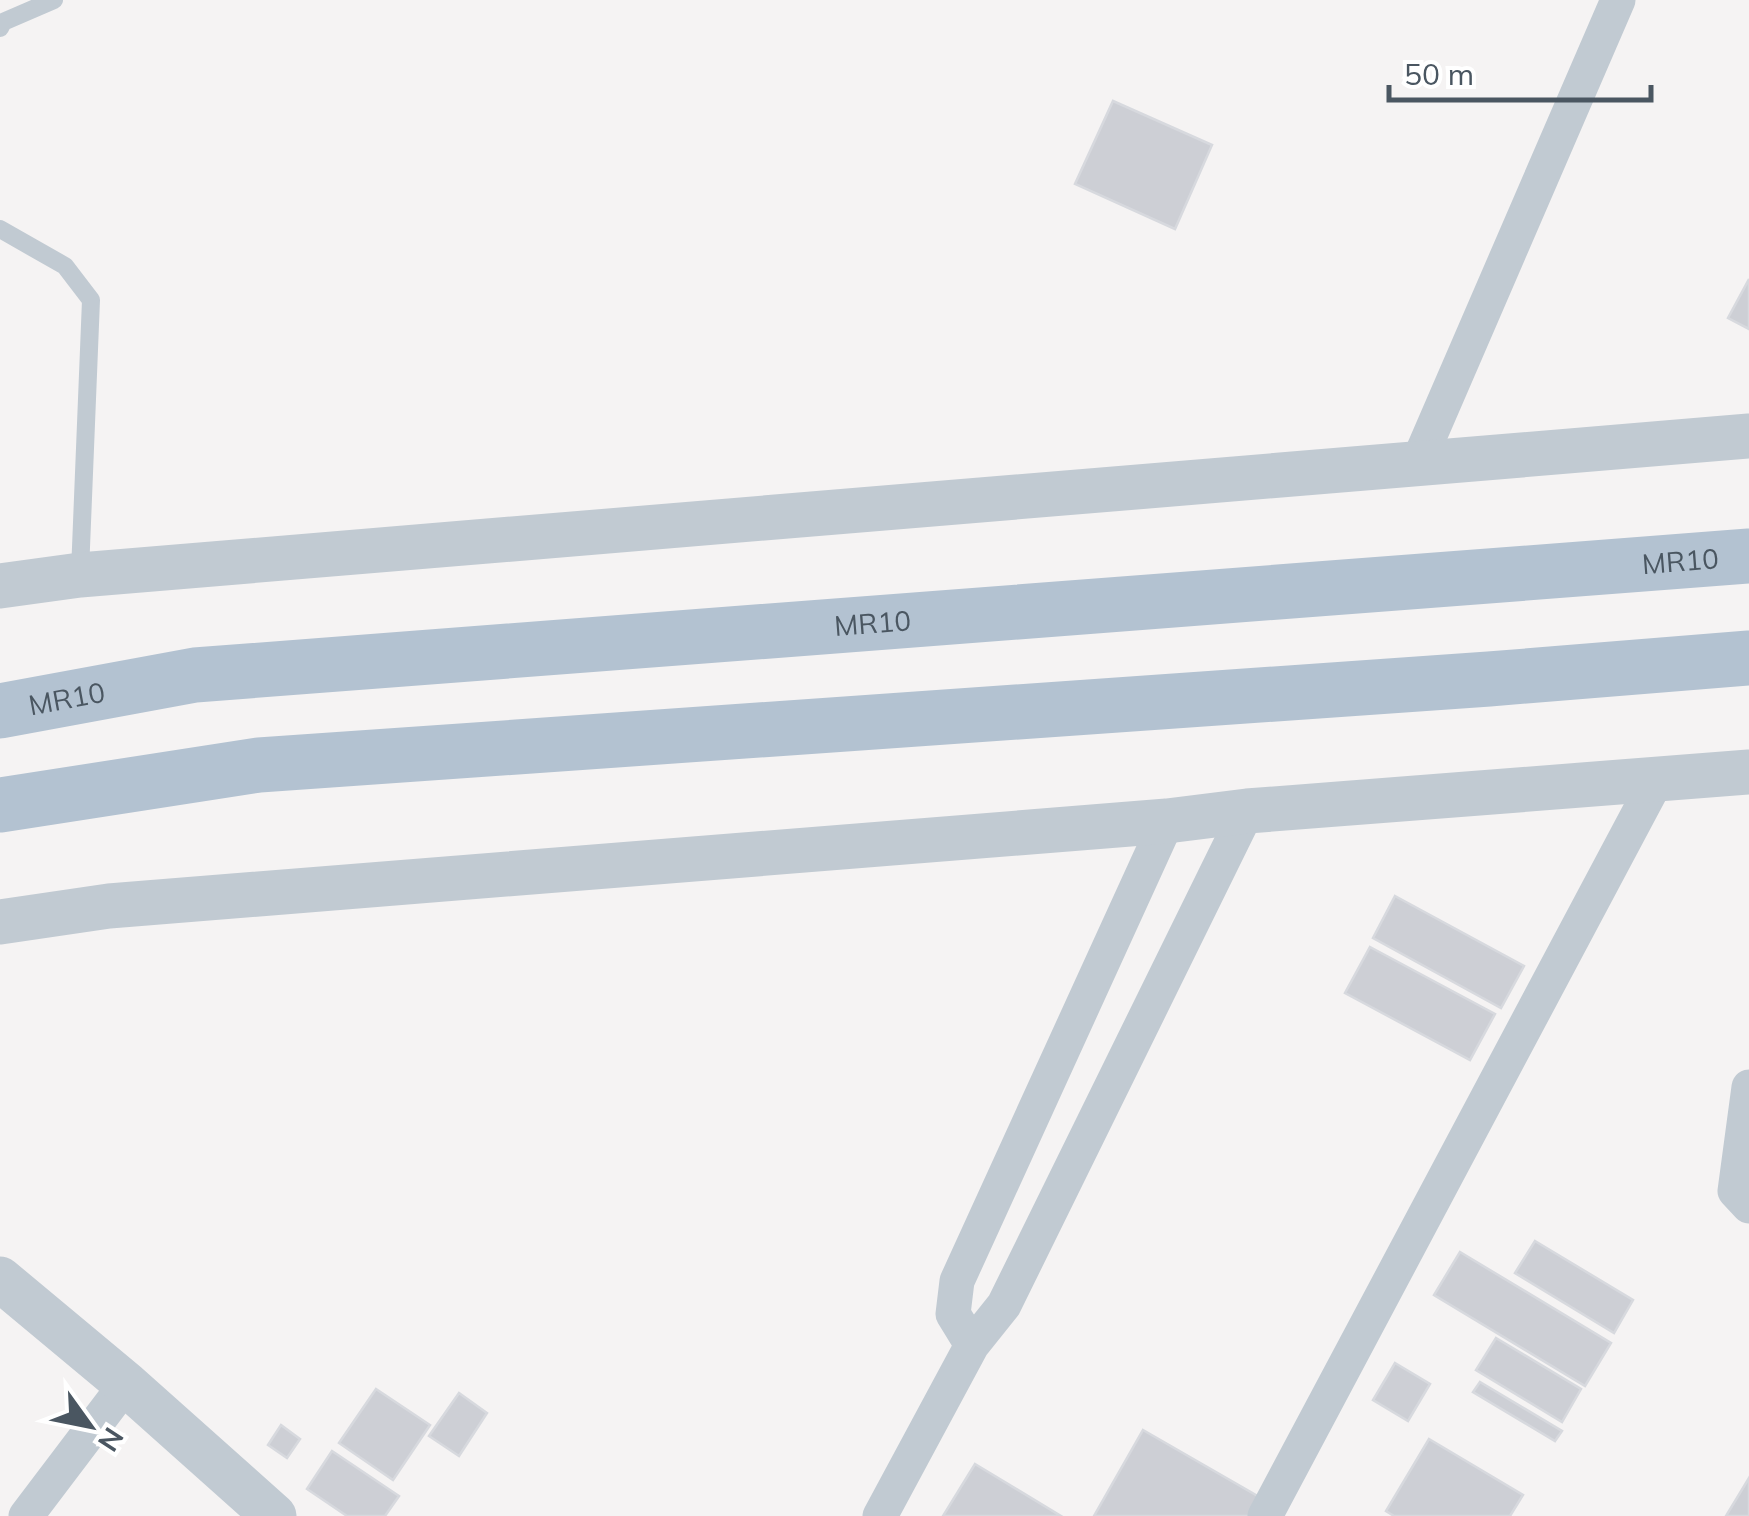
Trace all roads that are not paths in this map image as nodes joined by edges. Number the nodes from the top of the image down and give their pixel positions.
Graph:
1 (54, 0) edge
2 (1618, 0) edge
3 (0, 28) edge
4 (0, 229) edge
5 (1749, 436) edge
6 (1417, 464) junction
7 (1749, 556) edge
8 (80, 574) junction
9 (0, 586) edge
10 (1749, 658) edge
11 (0, 711) edge
12 (1749, 772) edge
13 (1657, 779) junction
14 (0, 804) edge
15 (1247, 812) junction
16 (1166, 820) junction
17 (0, 922) edge
18 (1749, 1088) edge
19 (1749, 1206) edge
20 (0, 1279) edge
21 (972, 1346) junction
22 (126, 1384) junction
23 (26, 1516) edge
24 (274, 1516) edge
25 (880, 1516) edge
26 (1264, 1516) edge

1 - 3 lane
2 - 6 street
4 - 8 lane
5 - 6 street
6 - 8 street
7 - 11 main road, MR10
8 - 9 street
10 - 14 main road
12 - 13 street
13 - 15 street
13 - 26 street
15 - 16 street
15 - 21 street
16 - 17 street
16 - 21 street
18 - 19 street
20 - 22 street
21 - 25 street
22 - 23 street
22 - 24 street

